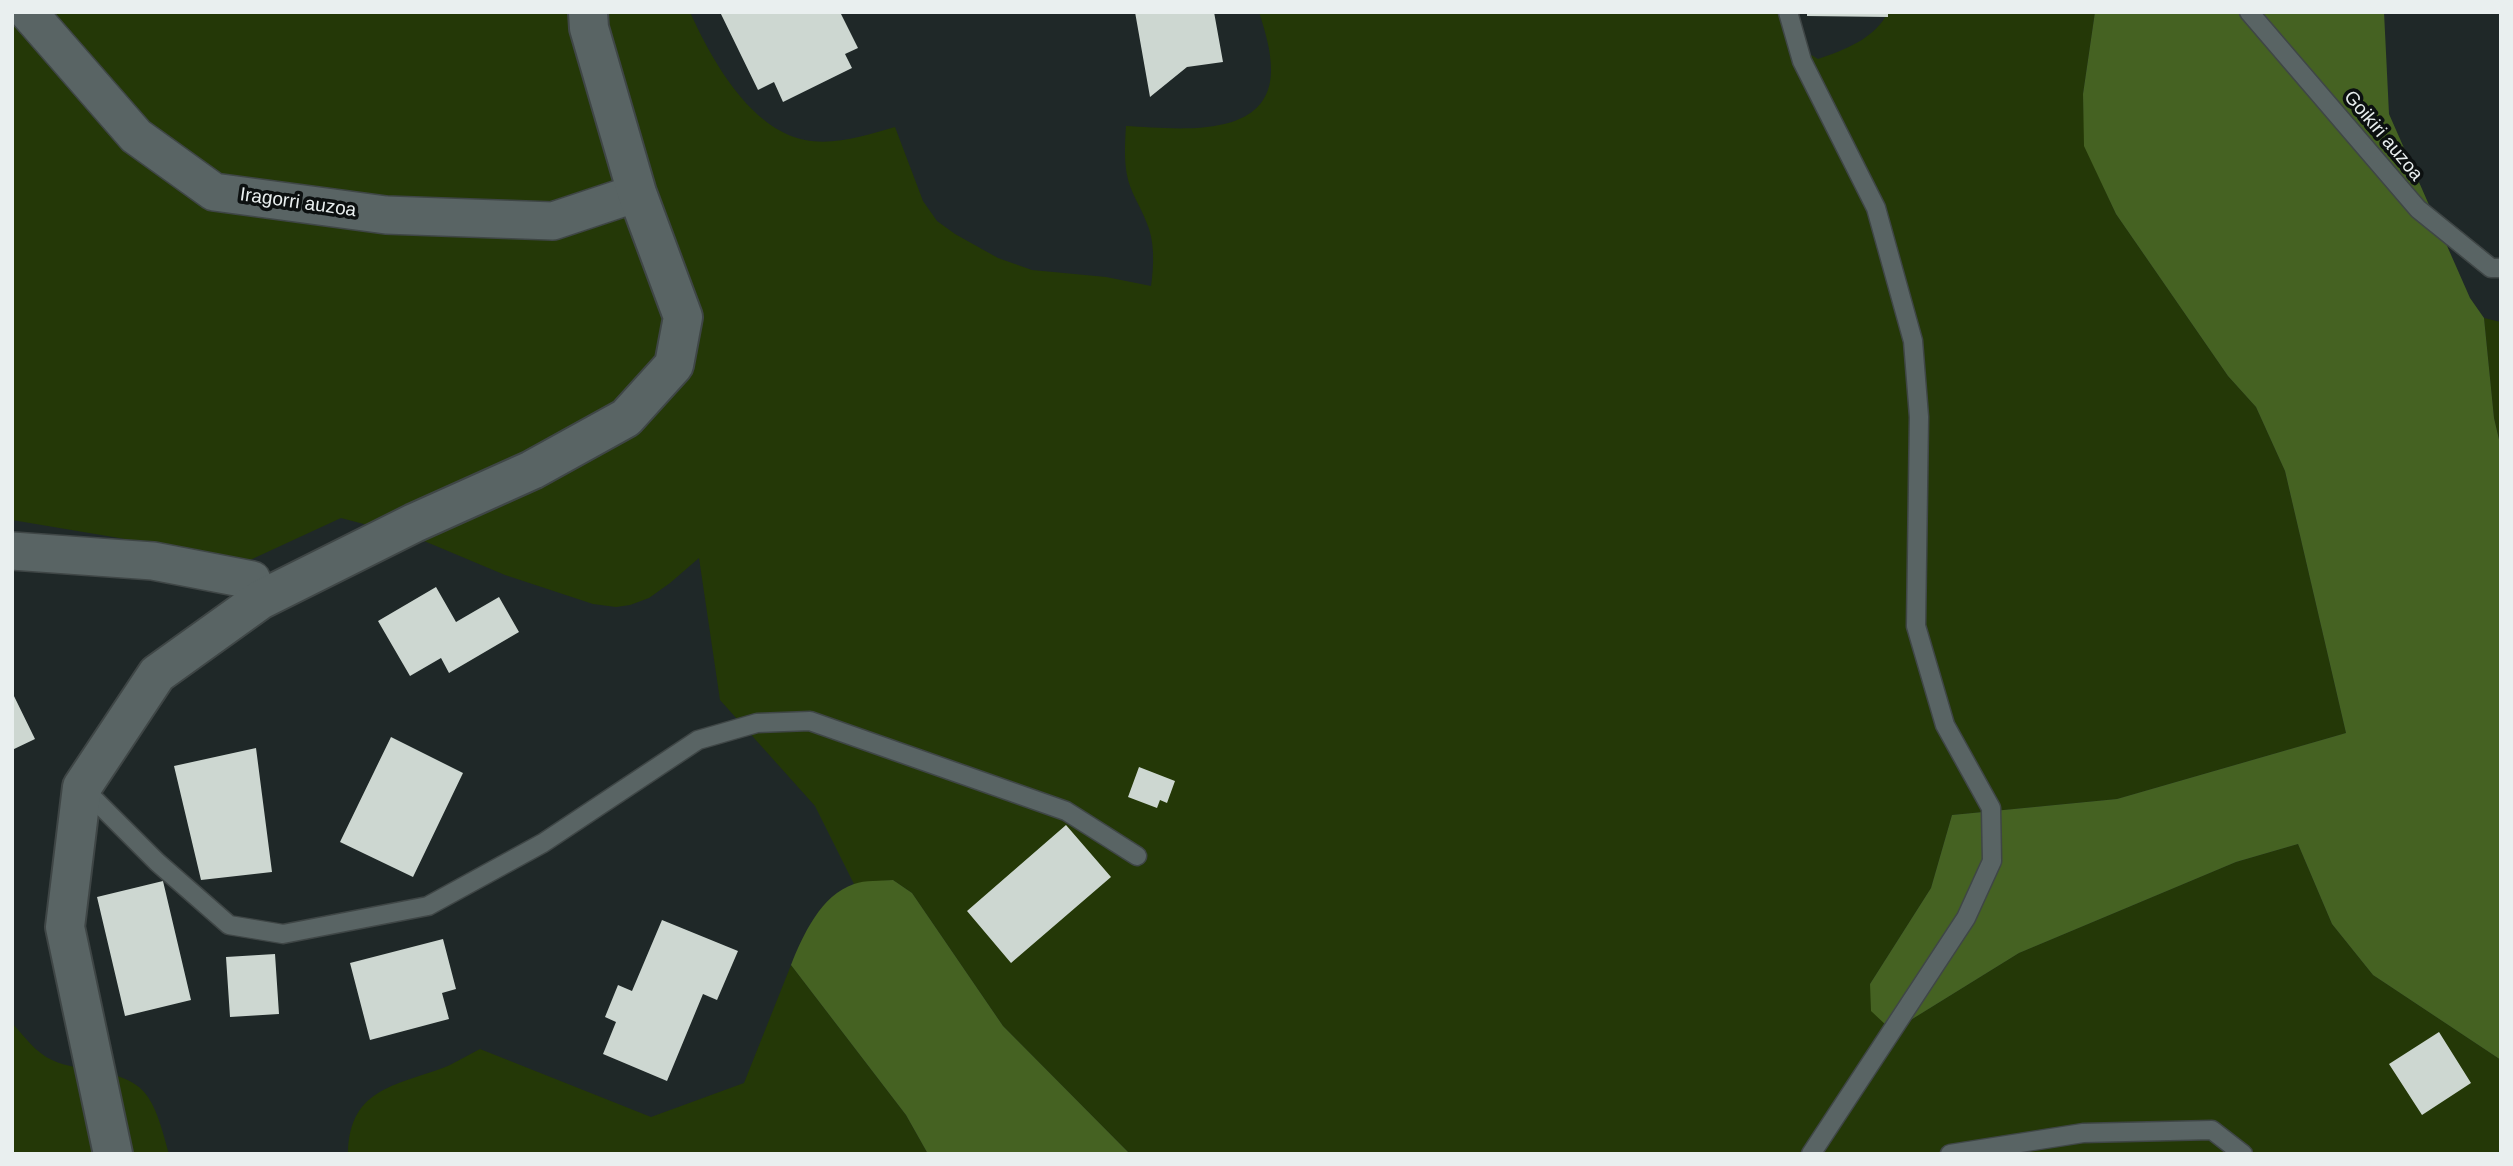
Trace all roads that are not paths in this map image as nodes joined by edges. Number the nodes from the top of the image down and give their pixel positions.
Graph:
1 (28, 12) edge
2 (588, 12) edge
3 (1788, 12) edge
4 (2249, 12) edge
5 (637, 193) junction
6 (2501, 268) edge
7 (12, 551) edge
8 (260, 600) junction
9 (82, 787) junction
10 (1137, 856) dead end
11 (113, 1154) edge
12 (1811, 1154) edge
13 (1950, 1154) edge
14 (2243, 1154) edge

1 - 5 street, Iragorri auzoa
2 - 5 street
3 - 12 lane
4 - 6 lane, Goikiri auzoa
5 - 8 street
7 - 8 street
8 - 9 street
9 - 10 lane
9 - 11 street
13 - 14 lane

